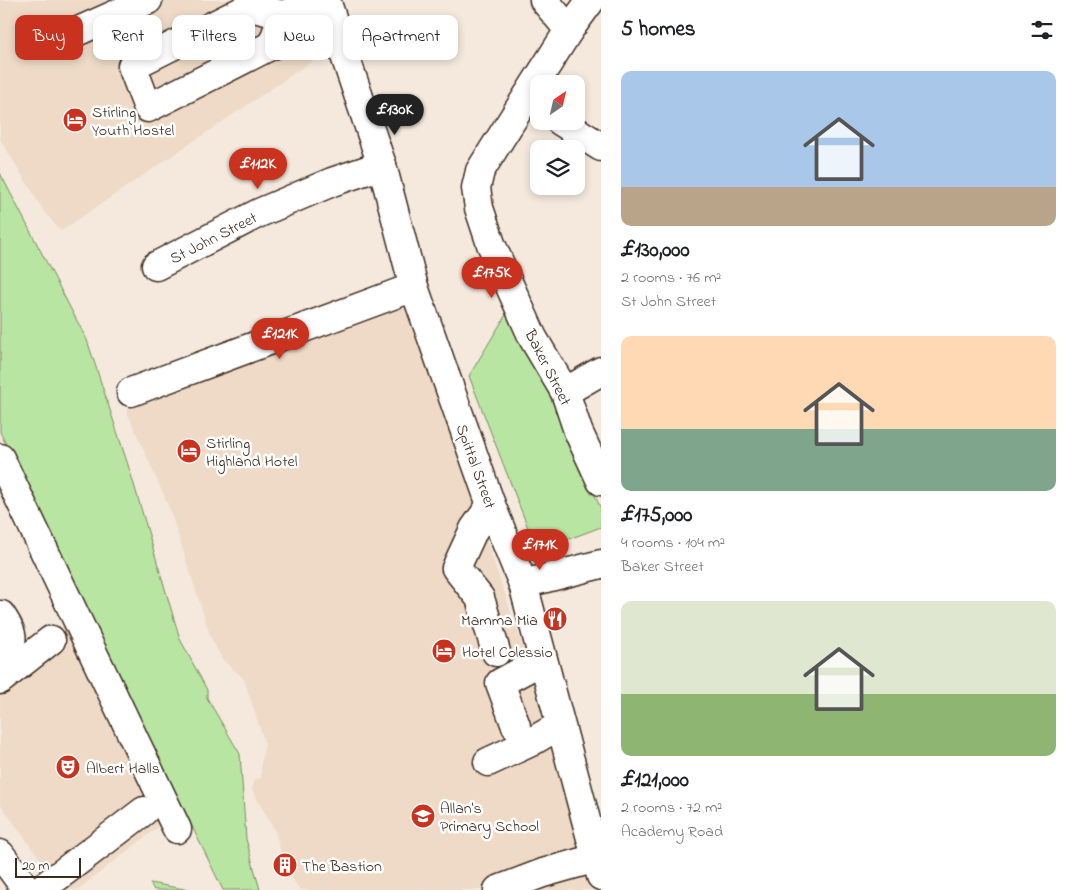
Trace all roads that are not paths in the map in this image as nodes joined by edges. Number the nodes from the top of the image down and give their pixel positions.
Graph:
1 (146, 0) edge
2 (325, 0) edge
3 (544, 0) edge
4 (591, 0) edge
5 (283, 15) junction
6 (83, 29) edge
7 (569, 30) junction
8 (526, 109) edge
9 (574, 130) edge
10 (601, 147) edge
11 (382, 165) junction
12 (156, 266) dead end
13 (414, 287) junction
14 (601, 371) edge
15 (131, 392) dead end
16 (565, 392) junction
17 (0, 458) edge
18 (601, 481) edge
19 (491, 505) junction
20 (601, 564) edge
21 (523, 584) junction
22 (1, 615) dead end
23 (51, 640) dead end
24 (496, 652) dead end
25 (0, 656) edge
26 (543, 660) junction
27 (0, 680) edge
28 (560, 725) junction
29 (516, 726) dead end
30 (488, 762) dead end
31 (144, 810) dead end
32 (177, 829) dead end
33 (0, 854) edge
34 (599, 867) edge
35 (26, 890) edge
36 (40, 890) edge
37 (498, 890) edge

1 - 6 street
2 - 5 street
2 - 11 street
3 - 7 street
4 - 7 street, Baker Street
5 - 5 street
7 - 8 street, Baker Street
8 - 16 street, Baker Street
9 - 10 street
11 - 12 street, St John Street
11 - 13 street
13 - 15 street
13 - 19 street, Spittal Street
14 - 16 street
16 - 18 street, Baker Street
17 - 32 street
19 - 21 street, Spittal Street
19 - 24 street
20 - 21 street
21 - 26 street, Spittal Street
22 - 25 street
23 - 27 street
26 - 28 street, Spittal Street
26 - 29 street
28 - 30 street
28 - 34 street, Spittal Street
31 - 36 street
33 - 35 street
34 - 37 street

